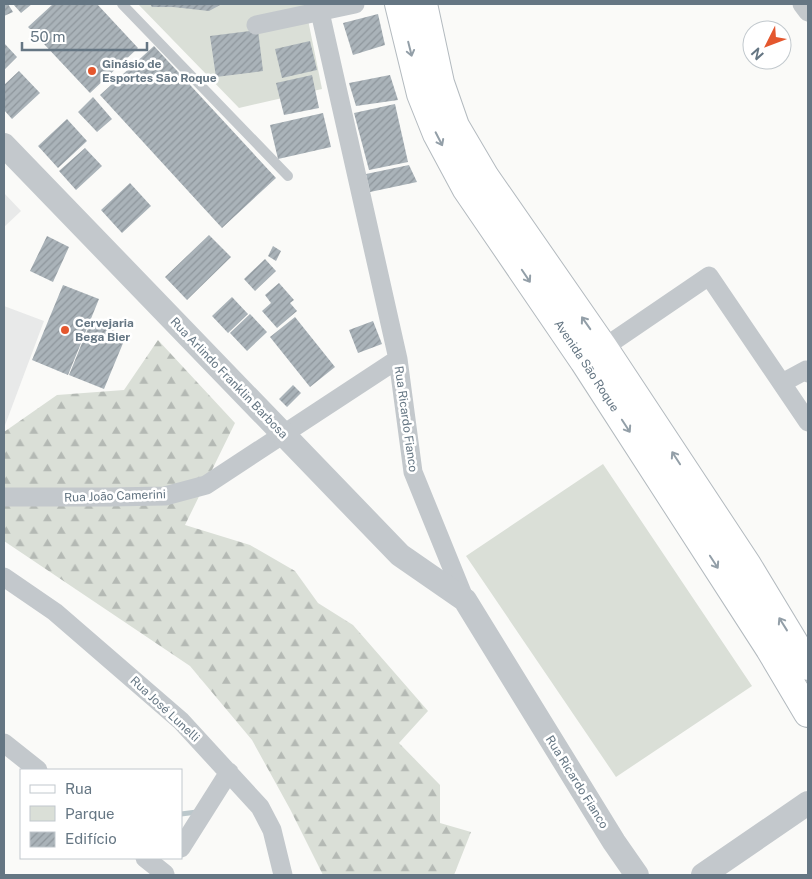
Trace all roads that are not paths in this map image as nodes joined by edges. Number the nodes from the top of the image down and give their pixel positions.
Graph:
1 (122, 4) edge
2 (355, 4) edge
3 (399, 4) edge
4 (423, 4) edge
5 (802, 4) edge
6 (320, 12) junction
7 (808, 12) edge
8 (256, 25) dead end
9 (4, 144) edge
10 (288, 176) dead end
11 (476, 183) junction
12 (594, 354) junction
13 (398, 359) junction
14 (808, 373) edge
15 (782, 383) junction
16 (808, 422) edge
17 (283, 434) junction
18 (684, 492) junction
19 (4, 497) edge
20 (4, 577) edge
21 (464, 600) junction
22 (808, 666) edge
23 (808, 713) edge
24 (4, 743) edge
25 (37, 769) edge
26 (229, 772) junction
27 (808, 803) edge
28 (614, 842) junction
29 (182, 846) edge
30 (147, 859) edge
31 (174, 859) edge
32 (165, 875) edge
33 (283, 875) edge
34 (618, 875) edge
35 (637, 875) edge
36 (705, 875) edge

1 - 10 lane
2 - 6 street
3 -> 11 main road, Avenida São Roque
4 - 11 main road, Avenida São Roque
5 - 7 street
6 - 8 street
6 - 13 street, Rua Ricardo Fianco
9 - 17 street, Rua Arlindo Franklin Barbosa
11 - 12 main road, Avenida São Roque
12 - 15 street
12 - 18 main road, Avenida São Roque
13 - 17 street, Rua João Camerini
13 - 21 street, Rua Ricardo Fianco
14 - 15 street
15 - 16 street
17 - 19 street, Rua João Camerini
17 - 21 street, Rua Arlindo Franklin Barbosa
22 -> 18 main road, Avenida São Roque
18 -> 23 main road, Avenida São Roque
20 - 26 street, Rua José Lunelli
21 - 28 street, Rua Ricardo Fianco
24 - 25 street
26 - 29 street
26 - 33 street, Rua José Lunelli
27 - 36 street
28 - 34 street
28 - 35 street, Rua Ricardo Fianco
30 - 32 street
31 - 32 street

